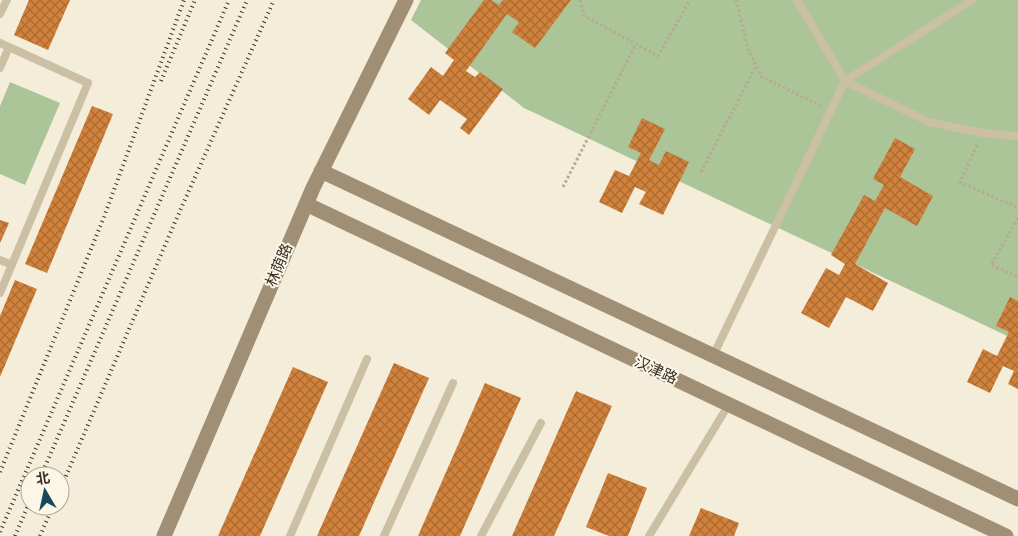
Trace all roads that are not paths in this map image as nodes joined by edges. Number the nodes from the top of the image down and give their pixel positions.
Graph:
1 (7, 0) edge
2 (406, 0) edge
3 (797, 0) edge
4 (972, 0) edge
5 (0, 14) edge
6 (0, 43) edge
7 (10, 47) junction
8 (0, 68) edge
9 (845, 81) junction
10 (1018, 136) edge
11 (321, 171) junction
12 (306, 204) junction
13 (0, 260) edge
14 (12, 265) junction
15 (0, 293) edge
16 (713, 356) junction
17 (367, 358) dead end
18 (453, 383) dead end
19 (729, 404) junction
20 (541, 423) dead end
21 (1018, 499) edge
22 (164, 536) edge
23 (290, 536) edge
24 (384, 536) edge
25 (481, 536) edge
26 (649, 536) edge
27 (1006, 536) edge

1 - 5 lane
2 - 11 street, 林荫路
3 - 9 lane
4 - 9 lane
6 - 7 lane
7 - 8 lane
7 - 14 lane
9 - 10 lane
9 - 16 lane
11 - 12 street, 林荫路
11 - 16 street
12 - 19 street, 汉津路
12 - 22 street, 林荫路
13 - 14 lane
14 - 15 lane
16 - 21 street
17 - 23 lane
18 - 24 lane
19 - 26 lane
19 - 27 street, 汉津路
20 - 25 lane

